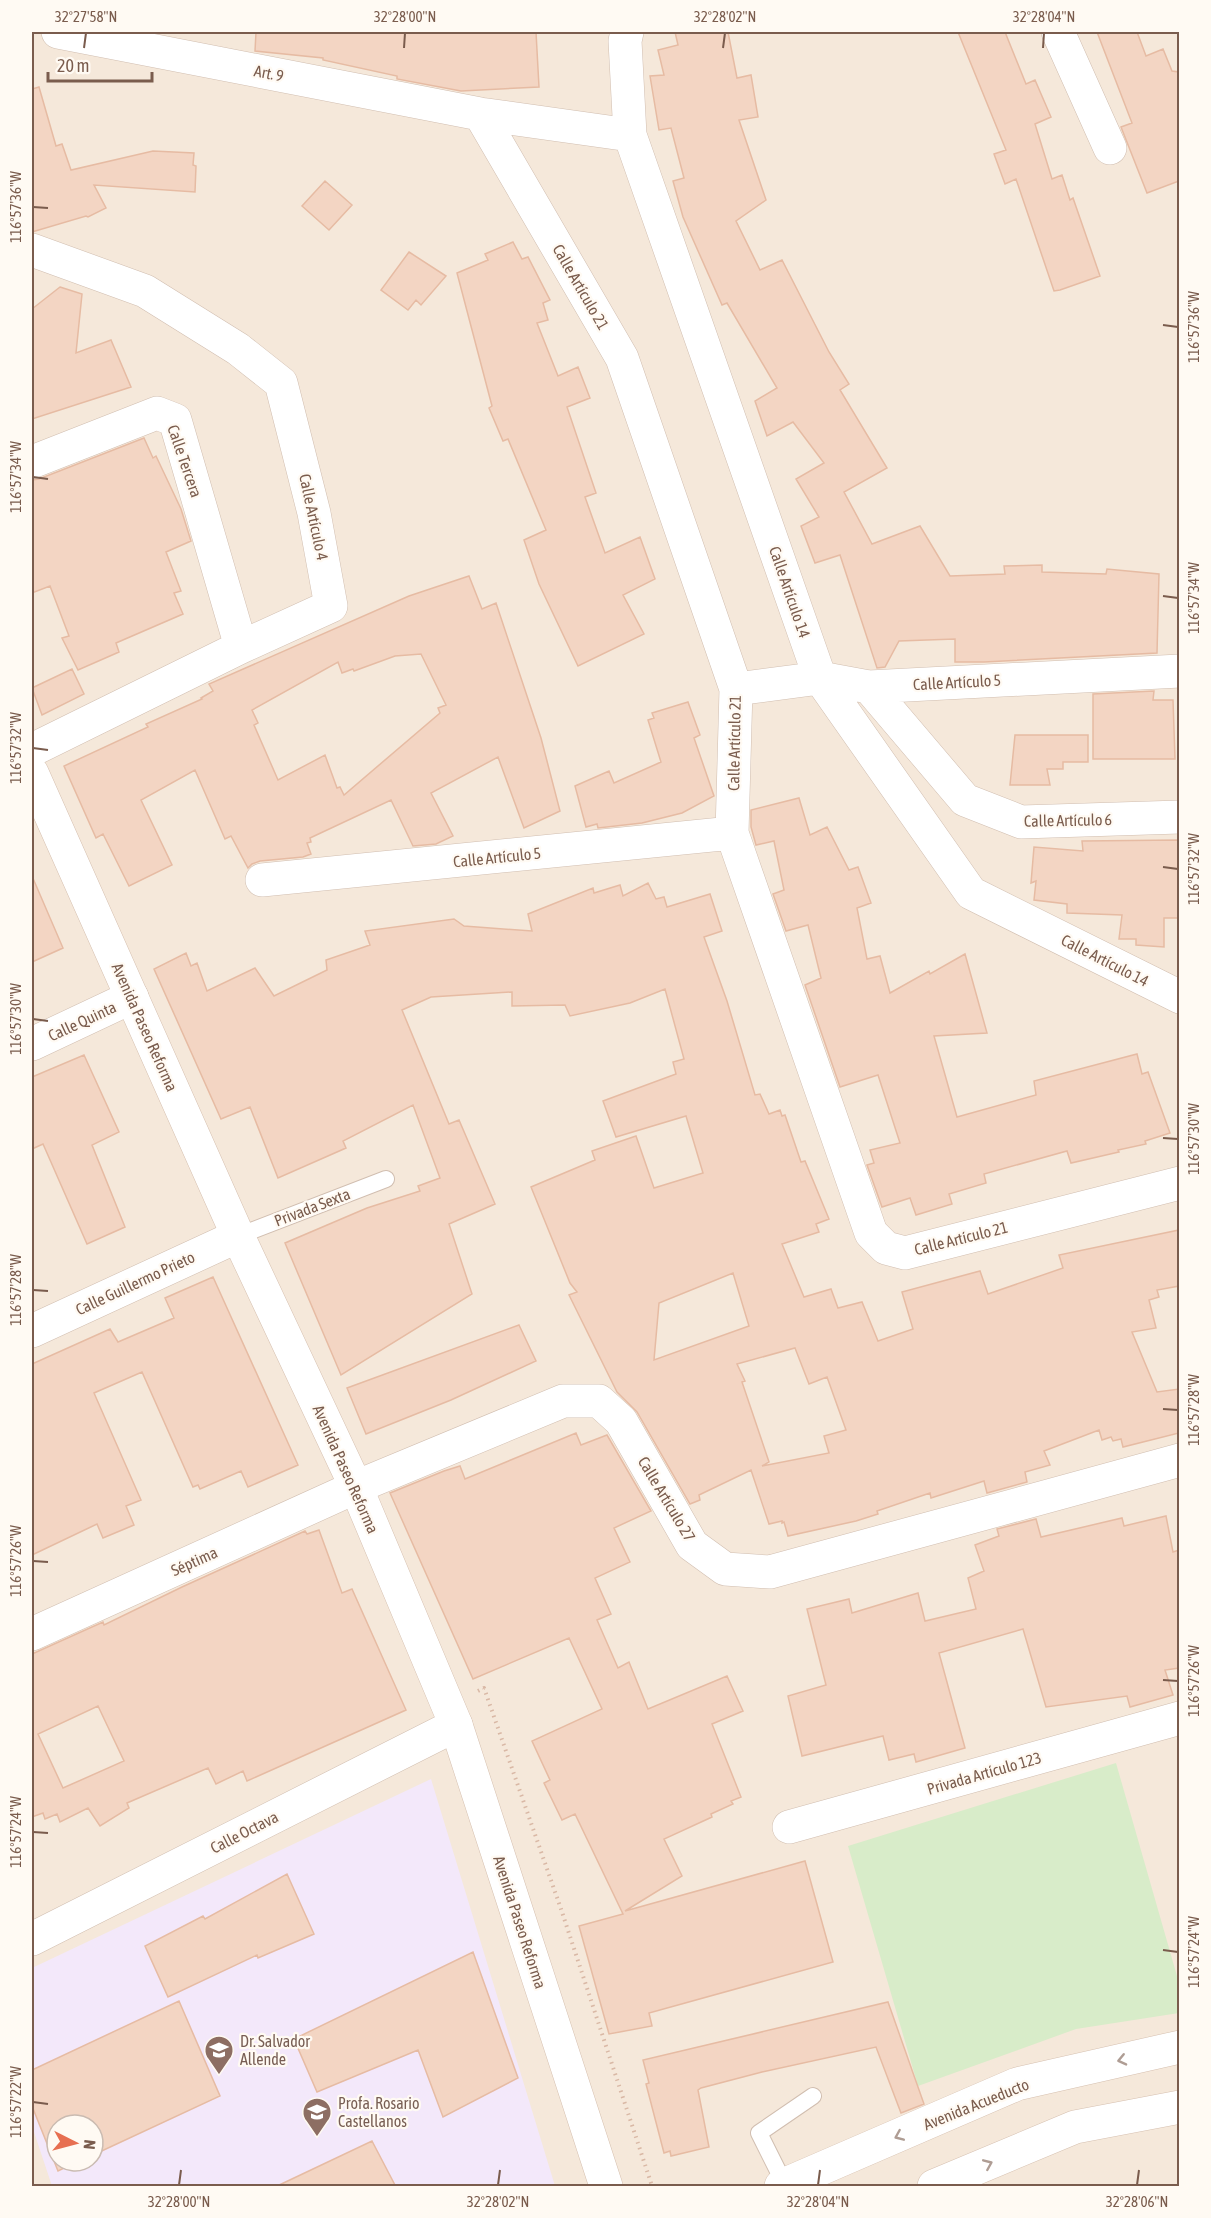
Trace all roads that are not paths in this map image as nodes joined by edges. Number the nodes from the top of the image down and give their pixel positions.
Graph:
1 (58, 32) edge
2 (627, 32) edge
3 (1058, 32) edge
4 (480, 114) junction
5 (630, 135) junction
6 (1110, 148) dead end
7 (32, 250) edge
8 (32, 462) edge
9 (241, 647) junction
10 (1179, 671) edge
11 (820, 678) junction
12 (869, 687) junction
13 (736, 689) junction
14 (32, 750) edge
15 (32, 773) edge
16 (1179, 817) edge
17 (732, 833) junction
18 (262, 880) dead end
19 (1179, 997) edge
20 (132, 998) junction
21 (32, 1044) edge
22 (386, 1179) dead end
23 (1179, 1183) edge
24 (238, 1236) junction
25 (32, 1331) edge
26 (1179, 1460) edge
27 (356, 1487) junction
28 (32, 1634) edge
29 (451, 1713) junction
30 (1179, 1718) edge
31 (789, 1827) dead end
32 (32, 1940) edge
33 (1179, 2047) edge
34 (813, 2096) dead end
35 (1179, 2107) edge
36 (783, 2186) edge
37 (606, 2187) edge
38 (934, 2187) edge

1 - 4 street, Art. 9
2 - 5 street, Calle Artículo 14
3 - 6 street
4 - 5 street
4 - 13 street, Calle Artículo 21
5 - 11 street, Calle Artículo 14
7 - 9 street, Calle Artículo 4
8 - 9 street, Calle Tercera
9 - 14 street, Calle Artículo 4
10 - 12 street, Calle Artículo 5
11 - 12 street, Calle Artículo 5
11 - 13 street, Calle Artículo 5
11 - 19 street, Calle Artículo 14
12 - 16 street, Calle Artículo 6
13 - 17 street, Calle Artículo 21
15 - 20 street, Avenida Paseo Reforma
17 - 18 street, Calle Artículo 5
17 - 23 street, Calle Artículo 21
20 - 21 street, Calle Quinta
20 - 24 street, Avenida Paseo Reforma
22 - 24 lane, Privada Sexta
24 - 25 street, Calle Guillermo Prieto
24 - 27 street, Avenida Paseo Reforma
26 - 27 street, Calle Artículo 27
27 - 28 street, Séptima
27 - 29 street, Avenida Paseo Reforma
29 - 32 street, Calle Octava
29 - 37 street, Avenida Paseo Reforma
30 - 31 street, Privada Artículo 123
33 -> 36 street, Avenida Acueducto
34 - 36 lane
38 -> 35 street

